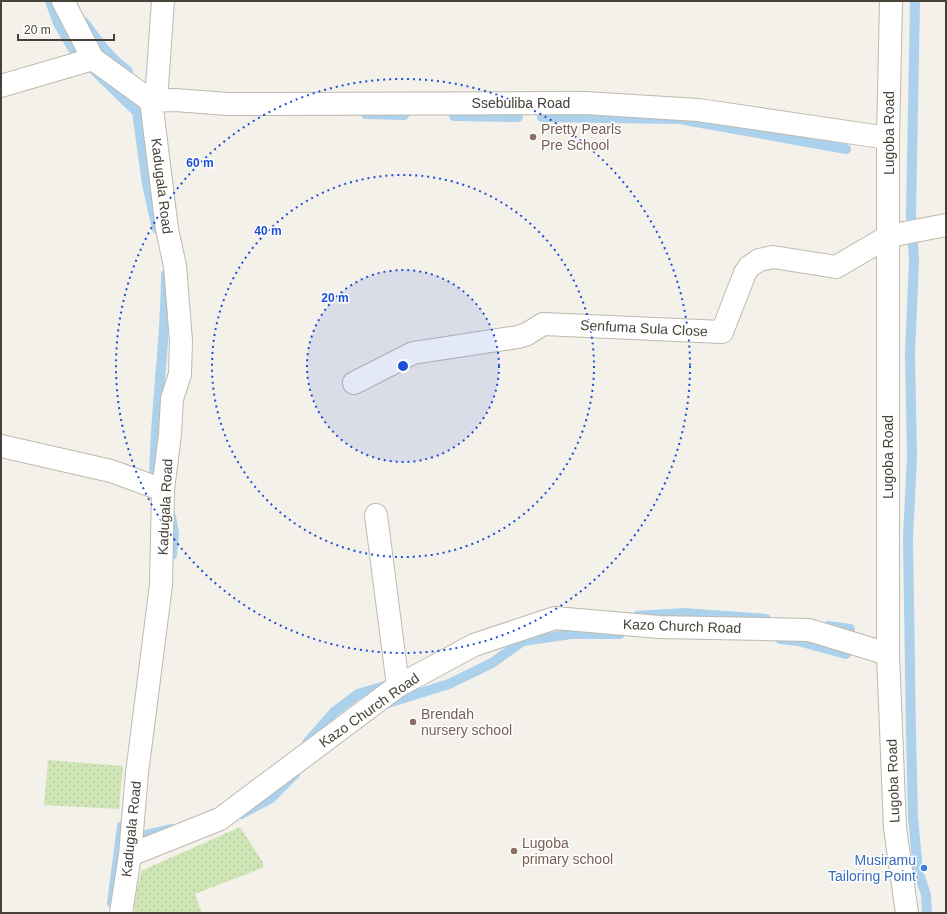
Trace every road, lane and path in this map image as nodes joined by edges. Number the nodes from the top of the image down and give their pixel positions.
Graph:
1 (62, 1) edge
2 (163, 1) edge
3 (891, 1) edge
4 (92, 59) junction
5 (1, 86) edge
6 (151, 102) junction
7 (888, 138) junction
8 (946, 224) edge
9 (889, 236) junction
10 (354, 383) dead end
11 (1, 446) edge
12 (163, 490) junction
13 (376, 515) dead end
14 (888, 654) junction
15 (398, 686) junction
16 (130, 855) junction
17 (121, 913) edge
18 (907, 913) edge

1 - 4 street
2 - 6 street
3 - 7 street, Lugoba Road
4 - 5 street
4 - 6 street
6 - 7 street, Ssebuliba Road
6 - 12 street, Kadugala Road
7 - 9 street, Lugoba Road
8 - 9 street
9 - 10 street, Senfuma Sula Close
9 - 14 street, Lugoba Road
11 - 12 street
12 - 16 street, Kadugala Road
13 - 15 street
14 - 15 street, Kazo Church Road
14 - 18 street, Lugoba Road
15 - 16 street, Kazo Church Road
16 - 17 street, Kadugala Road

